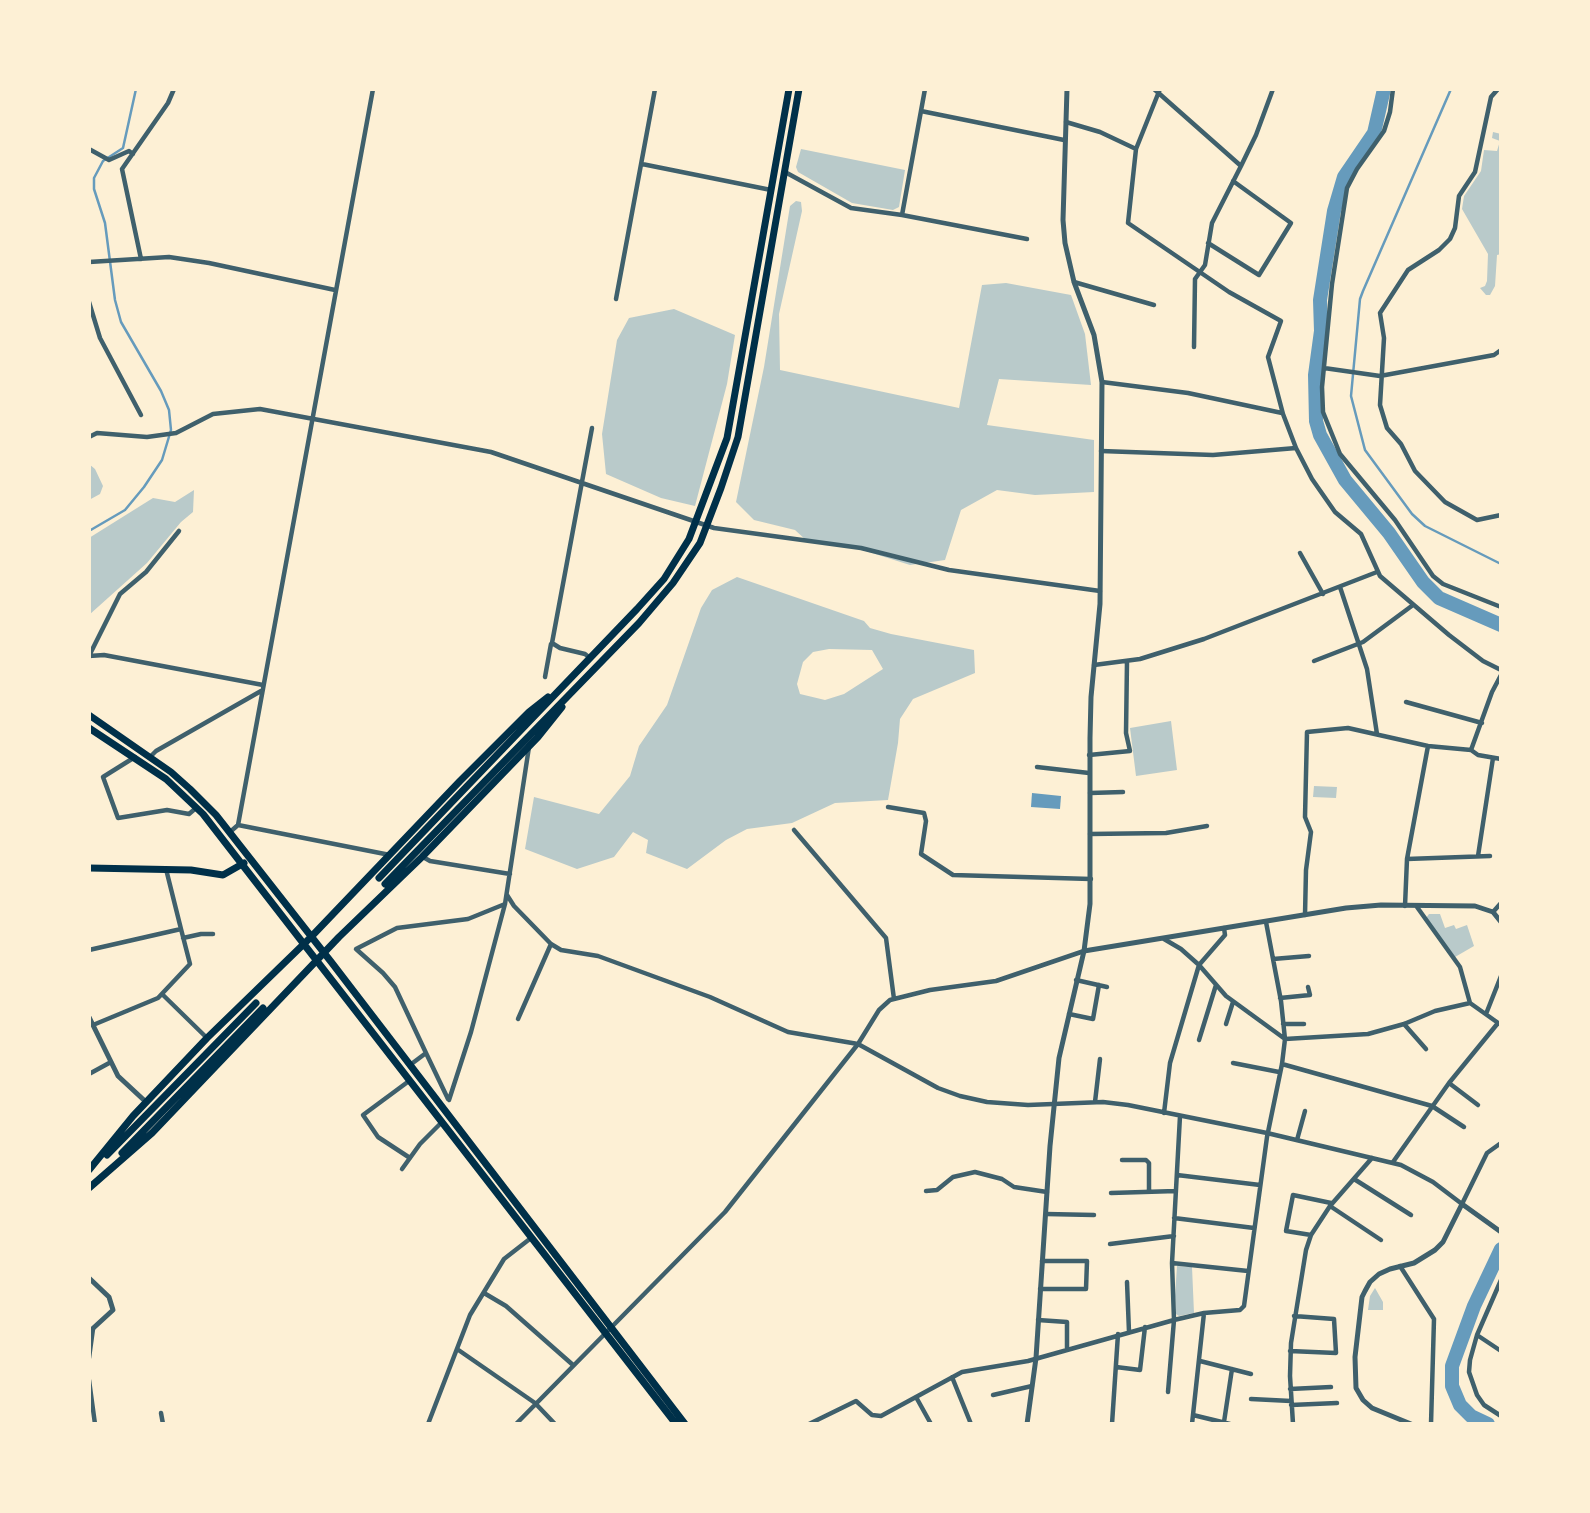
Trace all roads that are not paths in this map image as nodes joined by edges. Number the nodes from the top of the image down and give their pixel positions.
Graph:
1 (174, 89) edge
2 (373, 89) edge
3 (655, 89) edge
4 (789, 89) edge
5 (799, 89) edge
6 (925, 89) edge
7 (1067, 89) edge
8 (1273, 89) edge
9 (1393, 89) edge
10 (1498, 89) edge
11 (1157, 90) edge
12 (921, 111) junction
13 (1065, 122) junction
14 (1064, 140) junction
15 (89, 149) edge
16 (1136, 149) junction
17 (133, 154) junction
18 (642, 164) junction
19 (1241, 166) junction
20 (785, 172) junction
21 (1233, 181) junction
22 (771, 190) junction
23 (902, 215) junction
24 (1027, 239) dead end
25 (1208, 243) junction
26 (141, 259) junction
27 (89, 262) edge
28 (1200, 274) junction
29 (1074, 282) junction
30 (335, 290) junction
31 (616, 299) dead end
32 (89, 302) edge
33 (1154, 305) dead end
34 (1194, 347) dead end
35 (1501, 350) edge
36 (1324, 368) junction
37 (1380, 376) junction
38 (1102, 382) junction
39 (1283, 414) junction
40 (142, 415) dead end
41 (311, 419) junction
42 (592, 428) dead end
43 (89, 437) edge
44 (1296, 448) junction
45 (1101, 452) junction
46 (582, 482) junction
47 (1501, 514) edge
48 (697, 521) junction
49 (707, 525) junction
50 (179, 531) dead end
51 (1300, 553) dead end
52 (1377, 572) junction
53 (1340, 587) junction
54 (1100, 591) junction
55 (1324, 594) junction
56 (1413, 605) junction
57 (1501, 607) edge
58 (552, 643) junction
59 (1359, 644) junction
60 (89, 656) edge
61 (590, 659) junction
62 (1127, 661) junction
63 (1314, 661) dead end
64 (1094, 665) junction
65 (1501, 670) edge
66 (1501, 675) edge
67 (545, 677) dead end
68 (568, 681) junction
69 (262, 688) junction
70 (575, 689) junction
71 (1406, 702) dead end
72 (89, 715) edge
73 (1482, 723) junction
74 (89, 728) edge
75 (1377, 734) junction
76 (529, 746) junction
77 (1428, 746) junction
78 (1471, 750) junction
79 (1089, 755) junction
80 (135, 757) junction
81 (150, 757) junction
82 (1493, 758) junction
83 (1501, 759) edge
84 (1037, 767) dead end
85 (1089, 773) junction
86 (1123, 792) dead end
87 (1090, 793) junction
88 (888, 807) dead end
89 (197, 808) junction
90 (238, 825) junction
91 (1207, 826) dead end
92 (794, 830) dead end
93 (229, 832) junction
94 (1090, 834) junction
95 (390, 855) junction
96 (1479, 856) junction
97 (1490, 856) dead end
98 (422, 857) junction
99 (250, 858) junction
100 (1407, 859) junction
101 (243, 864) junction
102 (89, 868) edge
103 (166, 869) junction
104 (510, 874) junction
105 (1091, 878) junction
106 (507, 895) junction
107 (1501, 903) edge
108 (505, 904) junction
109 (1405, 906) junction
110 (1417, 907) junction
111 (1493, 912) junction
112 (1305, 915) junction
113 (1266, 922) junction
114 (1501, 922) edge
115 (1224, 928) junction
116 (181, 929) junction
117 (213, 934) dead end
118 (311, 937) junction
119 (184, 938) junction
120 (1163, 938) junction
121 (303, 944) junction
122 (551, 944) junction
123 (89, 950) edge
124 (1084, 951) junction
125 (324, 953) junction
126 (1309, 956) dead end
127 (1273, 959) junction
128 (317, 961) junction
129 (1199, 965) junction
130 (1501, 976) edge
131 (1076, 980) junction
132 (1099, 985) junction
133 (1216, 985) junction
134 (1107, 987) dead end
135 (1308, 987) dead end
136 (162, 994) junction
137 (1280, 998) junction
138 (894, 999) junction
139 (1233, 1002) junction
140 (1470, 1003) junction
141 (1068, 1014) junction
142 (1486, 1014) junction
143 (89, 1017) edge
144 (518, 1019) dead end
145 (1226, 1024) dead end
146 (1283, 1024) junction
147 (1304, 1024) dead end
148 (1404, 1024) junction
149 (1499, 1024) edge
150 (93, 1025) junction
151 (207, 1038) junction
152 (1284, 1039) junction
153 (1199, 1040) dead end
154 (858, 1044) junction
155 (1426, 1049) dead end
156 (426, 1053) junction
157 (1100, 1059) dead end
158 (111, 1062) junction
159 (1233, 1063) dead end
160 (1282, 1064) junction
161 (410, 1065) junction
162 (1279, 1072) junction
163 (89, 1074) edge
164 (410, 1080) junction
165 (1449, 1083) junction
166 (146, 1102) junction
167 (1095, 1102) junction
168 (1054, 1105) junction
169 (1478, 1105) dead end
170 (1432, 1106) junction
171 (1305, 1111) dead end
172 (1164, 1113) junction
173 (1180, 1116) junction
174 (442, 1122) junction
175 (1464, 1127) dead end
176 (1267, 1133) junction
177 (1297, 1140) junction
178 (1501, 1143) edge
179 (410, 1158) junction
180 (1372, 1158) junction
181 (1122, 1160) dead end
182 (1393, 1162) junction
183 (402, 1169) dead end
184 (89, 1171) edge
185 (1177, 1175) junction
186 (1354, 1179) junction
187 (1260, 1185) junction
188 (89, 1188) edge
189 (926, 1191) dead end
190 (1175, 1191) junction
191 (1047, 1192) junction
192 (1149, 1192) junction
193 (1111, 1193) dead end
194 (1462, 1203) junction
195 (1331, 1205) junction
196 (1045, 1214) junction
197 (1094, 1215) dead end
198 (1411, 1215) dead end
199 (1174, 1218) junction
200 (1254, 1228) junction
201 (1498, 1230) edge
202 (1174, 1236) junction
203 (1311, 1236) junction
204 (531, 1237) junction
205 (1381, 1240) dead end
206 (1110, 1244) dead end
207 (1042, 1261) junction
208 (1172, 1263) junction
209 (1400, 1266) junction
210 (1248, 1272) junction
211 (89, 1278) edge
212 (1501, 1280) edge
213 (1127, 1282) dead end
214 (1040, 1289) junction
215 (484, 1293) junction
216 (1498, 1293) edge
217 (1204, 1313) junction
218 (1294, 1316) junction
219 (1038, 1320) junction
220 (1174, 1320) junction
221 (1145, 1327) junction
222 (91, 1330) edge
223 (608, 1330) junction
224 (1129, 1332) junction
225 (1118, 1335) junction
226 (1477, 1335) junction
227 (457, 1349) junction
228 (1067, 1349) junction
229 (1290, 1351) junction
230 (1501, 1351) edge
231 (89, 1358) edge
232 (1036, 1358) junction
233 (1200, 1361) junction
234 (573, 1365) junction
235 (1116, 1367) junction
236 (1232, 1369) junction
237 (1251, 1374) dead end
238 (952, 1377) junction
239 (89, 1380) edge
240 (1032, 1386) junction
241 (1331, 1387) dead end
242 (1290, 1389) junction
243 (1168, 1392) dead end
244 (993, 1395) dead end
245 (916, 1397) junction
246 (1251, 1399) dead end
247 (1337, 1402) dead end
248 (535, 1403) junction
249 (1291, 1403) junction
250 (161, 1413) dead end
251 (1193, 1415) junction
252 (1501, 1416) edge
253 (1227, 1423) edge
254 (95, 1424) edge
255 (163, 1424) edge
256 (428, 1424) edge
257 (516, 1424) edge
258 (555, 1424) edge
259 (676, 1424) edge
260 (685, 1424) edge
261 (809, 1424) edge
262 (931, 1424) edge
263 (971, 1424) edge
264 (1027, 1424) edge
265 (1112, 1424) edge
266 (1192, 1424) edge
267 (1293, 1424) edge
268 (1411, 1424) edge
269 (1431, 1424) edge

1 - 17 street
2 - 30 street
3 - 18 street
4 - 22 main road
5 - 20 main road
6 - 12 street
7 - 13 street
8 - 19 street
9 - 36 street
10 - 37 street
11 - 16 street
11 - 19 street
12 - 14 street
12 - 23 street
13 - 14 street
13 - 16 street
14 - 29 street
15 - 17 street
16 - 28 street
17 - 26 street
18 - 22 street
18 - 31 street
19 - 21 street
20 - 23 street
20 - 49 main road
21 - 25 street
21 - 25 street
22 - 48 main road
23 - 24 street
25 - 28 street
26 - 27 street
26 - 30 street
28 - 34 street
28 - 39 street
29 - 33 street
29 - 38 street
30 - 41 street
32 - 40 street
35 - 37 street
36 - 37 street
36 - 57 street
37 - 47 street
38 - 39 street
38 - 45 street
39 - 44 street
41 - 43 street
41 - 46 street
41 - 69 street
42 - 46 street
44 - 45 street
44 - 52 street
45 - 54 street
46 - 48 street
46 - 58 street
48 - 49 street
48 - 61 main road
49 - 54 street
49 - 70 main road
50 - 60 street
51 - 55 street
52 - 53 street
52 - 56 street
53 - 55 street
53 - 59 street
54 - 64 street
55 - 62 street
56 - 59 street
56 - 65 street
58 - 61 street
58 - 67 street
59 - 63 street
59 - 75 street
60 - 69 street
61 - 68 main road
62 - 64 street
62 - 79 street
64 - 79 street
66 - 73 street
68 - 70 main road
68 - 95 main road
69 - 81 street
69 - 90 street
70 - 76 main road
71 - 73 street
72 - 81 main road
73 - 78 street
74 - 80 main road
75 - 77 street
75 - 112 street
76 - 98 main road
76 - 104 street
77 - 78 street
77 - 100 street
78 - 82 street
79 - 85 street
80 - 89 main road
80 - 89 street
81 - 93 main road
82 - 83 street
82 - 96 street
84 - 85 street
85 - 87 street
86 - 87 street
87 - 94 street
88 - 105 street
89 - 101 main road
90 - 93 street
90 - 95 street
91 - 94 street
92 - 138 street
93 - 99 main road
94 - 105 street
95 - 118 main road
96 - 97 street
96 - 100 street
98 - 104 street
98 - 125 main road
99 - 101 main road
99 - 118 main road
100 - 109 street
101 - 103 main road
101 - 121 main road
102 - 103 main road
103 - 116 street
104 - 106 street
105 - 124 street
106 - 108 street
106 - 122 street
107 - 111 street
108 - 156 street
108 - 156 street
109 - 110 street
109 - 112 street
110 - 111 street
110 - 140 street
111 - 114 street
112 - 113 street
113 - 115 street
113 - 127 street
115 - 120 street
115 - 129 street
116 - 119 street
116 - 123 street
117 - 119 street
118 - 121 main road
118 - 125 main road
119 - 136 street
120 - 124 street
120 - 129 street
121 - 128 main road
121 - 151 main road
122 - 144 street
122 - 154 street
124 - 131 street
124 - 138 street
125 - 128 main road
125 - 161 main road
126 - 127 street
127 - 137 street
128 - 164 main road
128 - 188 main road
129 - 133 street
129 - 172 street
130 - 142 street
131 - 132 street
131 - 141 street
132 - 134 street
132 - 141 street
133 - 139 street
133 - 153 street
135 - 137 street
136 - 150 street
136 - 151 street
137 - 146 street
138 - 154 street
139 - 145 street
139 - 152 street
140 - 142 street
140 - 148 street
141 - 168 street
142 - 149 street
143 - 150 street
146 - 147 street
146 - 152 street
148 - 152 street
148 - 155 street
149 - 165 street
150 - 158 street
151 - 166 main road
152 - 160 street
154 - 168 street
154 - 223 street
156 - 161 street
157 - 167 street
158 - 163 street
158 - 166 street
159 - 162 street
160 - 162 street
160 - 170 street
161 - 223 main road
162 - 176 street
164 - 174 main road
164 - 179 street
165 - 169 street
165 - 170 street
166 - 184 main road
167 - 168 street
167 - 172 street
168 - 191 street
170 - 175 street
170 - 182 street
171 - 177 street
172 - 173 street
173 - 176 street
173 - 185 street
174 - 179 street
174 - 204 main road
176 - 177 street
176 - 187 street
177 - 180 street
178 - 194 street
179 - 183 street
180 - 182 street
180 - 186 street
181 - 192 street
182 - 194 street
184 - 188 main road
185 - 187 street
185 - 190 street
186 - 195 street
186 - 198 street
187 - 200 street
189 - 191 street
190 - 192 street
190 - 199 street
191 - 196 street
192 - 193 street
194 - 201 street
194 - 209 street
195 - 203 street
195 - 203 street
195 - 205 street
196 - 197 street
196 - 207 street
199 - 200 street
199 - 202 street
200 - 210 street
202 - 206 street
202 - 208 street
203 - 218 street
204 - 215 street
204 - 223 main road
207 - 214 street
207 - 214 street
208 - 210 street
208 - 220 street
209 - 268 street
209 - 269 street
210 - 217 street
211 - 222 street
212 - 216 street
213 - 224 street
214 - 219 street
215 - 227 street
215 - 234 street
216 - 226 street
217 - 220 street
217 - 233 street
218 - 229 street
218 - 229 street
219 - 228 street
219 - 232 street
220 - 221 street
220 - 243 street
221 - 224 street
221 - 235 street
222 - 231 street
223 - 234 street
223 - 259 main road
223 - 260 main road
224 - 225 street
225 - 228 street
225 - 235 street
226 - 230 street
226 - 252 street
227 - 248 street
227 - 256 street
228 - 232 street
229 - 242 street
232 - 238 street
232 - 240 street
233 - 236 street
233 - 251 street
234 - 248 street
235 - 265 street
236 - 237 street
236 - 253 street
238 - 245 street
238 - 263 street
239 - 254 street
240 - 244 street
240 - 264 street
241 - 242 street
242 - 249 street
245 - 261 street
245 - 262 street
246 - 249 street
247 - 249 street
248 - 257 street
248 - 258 street
249 - 267 street
250 - 255 street
251 - 253 street
251 - 266 street

